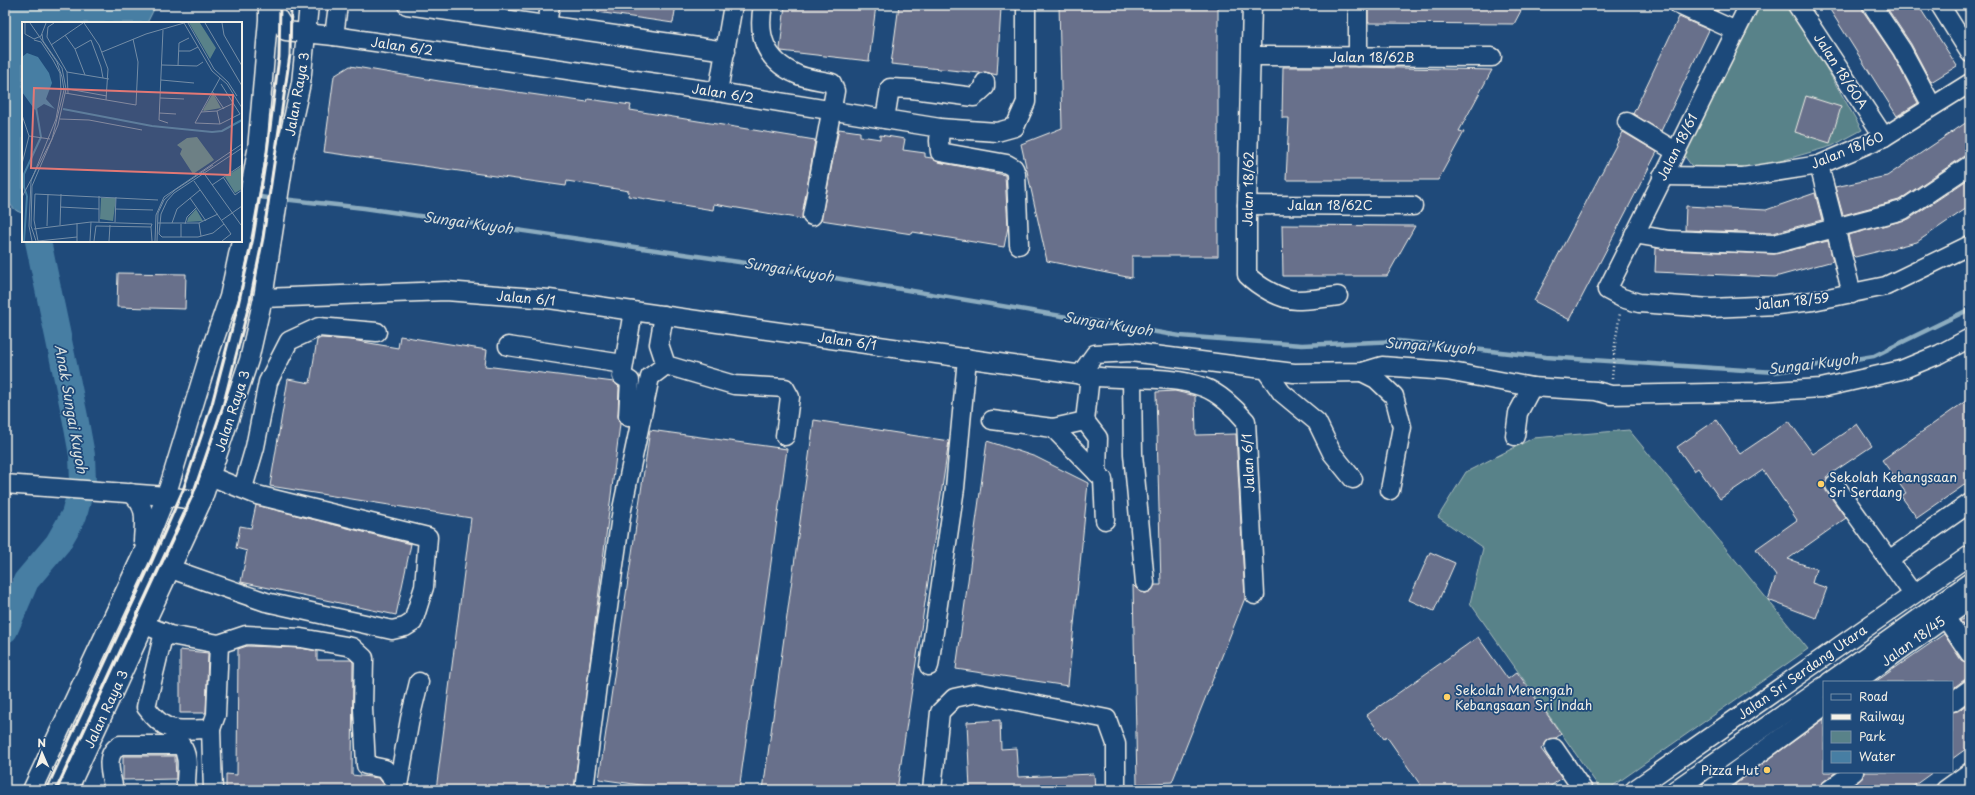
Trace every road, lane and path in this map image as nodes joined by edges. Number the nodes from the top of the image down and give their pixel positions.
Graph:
1 (268, 5) edge
2 (274, 5) edge
3 (309, 5) edge
4 (338, 5) edge
5 (407, 5) edge
6 (550, 5) edge
7 (733, 5) edge
8 (763, 5) edge
9 (1026, 5) edge
10 (1252, 5) edge
11 (1358, 5) edge
12 (1679, 5) edge
13 (1749, 5) edge
14 (1797, 5) edge
15 (1872, 5) edge
16 (1940, 5) edge
17 (547, 25) junction
18 (1736, 31) junction
19 (307, 33) junction
20 (334, 36) junction
21 (726, 51) junction
22 (1970, 53) edge
23 (1252, 56) junction
24 (1358, 56) junction
25 (1492, 57) dead end
26 (985, 82) dead end
27 (1970, 83) edge
28 (718, 92) junction
29 (1932, 106) junction
30 (830, 112) junction
31 (885, 119) junction
32 (1627, 122) dead end
33 (940, 128) junction
34 (1884, 137) junction
35 (1675, 151) junction
36 (1819, 164) junction
37 (1970, 165) edge
38 (1662, 176) junction
39 (1247, 205) junction
40 (1413, 206) dead end
41 (812, 216) dead end
42 (1835, 227) junction
43 (242, 233) edge
44 (1634, 234) junction
45 (240, 242) edge
46 (1019, 245) dead end
47 (1970, 245) edge
48 (1607, 290) joint
49 (1852, 294) junction
50 (1338, 296) dead end
51 (263, 298) junction
52 (1622, 298) junction
53 (633, 311) junction
54 (664, 315) junction
55 (376, 332) dead end
56 (1970, 338) edge
57 (508, 346) dead end
58 (967, 358) junction
59 (623, 364) junction
60 (666, 365) junction
61 (1265, 369) junction
62 (1362, 372) junction
63 (1085, 375) junction
64 (1132, 379) junction
65 (1532, 388) junction
66 (1611, 395) junction
67 (628, 417) dead end
68 (992, 420) dead end
69 (1085, 421) junction
70 (1053, 428) junction
71 (784, 436) dead end
72 (1515, 436) dead end
73 (1097, 473) junction
74 (210, 476) junction
75 (1353, 479) dead end
76 (5, 484) edge
77 (1835, 485) dead end
78 (243, 488) junction
79 (1390, 490) dead end
80 (123, 492) junction
81 (166, 496) junction
82 (202, 501) junction
83 (1970, 503) edge
84 (1105, 520) dead end
85 (142, 555) junction
86 (1970, 555) edge
87 (1889, 560) junction
88 (171, 569) junction
89 (1970, 582) edge
90 (1144, 583) dead end
91 (1913, 594) junction
92 (1255, 595) dead end
93 (1970, 600) edge
94 (1945, 617) junction
95 (145, 625) junction
96 (164, 632) junction
97 (219, 644) junction
98 (1970, 654) edge
99 (929, 666) dead end
100 (1830, 681) edge
101 (1857, 681) edge
102 (419, 682) dead end
103 (1823, 687) edge
104 (1970, 689) edge
105 (1953, 701) edge
106 (1823, 707) edge
107 (211, 729) junction
108 (1554, 748) dead end
109 (1688, 752) junction
110 (1702, 771) junction
111 (1970, 772) edge
112 (1853, 773) edge
113 (1576, 787) edge
114 (398, 788) edge
115 (1713, 789) edge
116 (32, 790) edge
117 (68, 790) edge
118 (114, 790) edge
119 (186, 790) edge
120 (213, 790) edge
121 (584, 790) edge
122 (932, 790) edge
123 (1116, 790) edge
124 (1634, 790) edge
125 (1675, 790) edge
126 (1828, 790) edge
127 (1945, 790) edge

1 - 43 street
2 - 19 street, Jalan 6/2
3 - 19 street, Jalan Raya 3
4 - 20 street
5 - 17 street
6 - 17 street
7 - 21 street
8 - 30 street
9 - 33 street, Jalan 6/2
10 - 23 street, Jalan 18/62
11 - 24 street
12 - 18 street
13 - 18 street, Jalan 18/61
14 - 34 street, Jalan 18/60A
15 - 29 street
16 - 22 street
17 - 21 street
18 - 35 street, Jalan 18/61
19 - 20 street, Jalan 6/2
19 - 51 street, Jalan Raya 3
20 - 28 street, Jalan 6/2
21 - 28 street
23 - 24 street, Jalan 18/62B
23 - 39 street, Jalan 18/62
24 - 25 street, Jalan 18/62B
26 - 31 street
27 - 29 street, Jalan 18/60
28 - 30 street, Jalan 6/2
29 - 34 street, Jalan 18/60
30 - 31 street, Jalan 6/2
30 - 41 street
31 - 33 street, Jalan 6/2
32 - 35 street
33 - 46 street
34 - 36 street, Jalan 18/60
35 - 38 street, Jalan 18/61
36 - 38 street, Jalan 18/60
36 - 42 street
37 - 42 street
38 - 44 street, Jalan 18/61
39 - 40 street, Jalan 18/62C
39 - 50 street, Jalan 18/62
42 - 44 street
42 - 49 street
44 - 48 street, Jalan 18/61
45 - 81 street
47 - 49 street, Jalan 18/59
48 - 52 street, Jalan 18/59
49 - 52 street, Jalan 18/59
51 - 53 street, Jalan 6/1
51 - 74 street, Jalan Raya 3
52 - 66 path
53 - 54 street, Jalan 6/1
53 - 59 street
54 - 58 street, Jalan 6/1
54 - 60 street
55 - 78 street
56 - 66 street
57 - 59 street
58 - 63 street, Jalan 6/1
58 - 99 street
59 - 67 street
60 - 71 street
60 - 121 street
61 - 62 street
61 - 63 street
61 - 75 street
62 - 65 street
62 - 79 street
63 - 64 street, Jalan 6/1
63 - 69 street
64 - 90 street
64 - 92 street, Jalan 6/1
65 - 66 street
65 - 72 street
68 - 70 street
69 - 70 street
69 - 73 street
70 - 73 street
73 - 84 street
74 - 78 street
74 - 82 street, Jalan Raya 3
76 - 80 street
77 - 87 street
78 - 88 street
80 - 81 street
80 - 85 street
81 - 82 street
81 - 85 street
82 - 88 street, Jalan Raya 3
83 - 87 street
85 - 116 street
86 - 91 street, Jalan Sri Serdang Utara
87 - 91 street
88 - 95 street, Jalan Raya 3
89 - 100 street, Jalan Sri Serdang Utara
91 - 109 street, Jalan Sri Serdang Utara
93 - 94 street, Jalan 18/45
94 - 98 street
94 - 101 street, Jalan 18/45
95 - 96 street
95 - 117 street, Jalan Raya 3
96 - 97 street
96 - 107 street
97 - 107 street
97 - 114 street
102 - 114 street
103 - 110 street, Jalan Sri Serdang Utara
104 - 105 street
106 - 115 street
107 - 120 street
108 - 113 street
109 - 110 street
109 - 124 street, Jalan Sri Serdang Utara
110 - 115 street
110 - 125 street, Jalan Sri Serdang Utara
111 - 127 street
112 - 126 street
118 - 119 street
122 - 123 street

